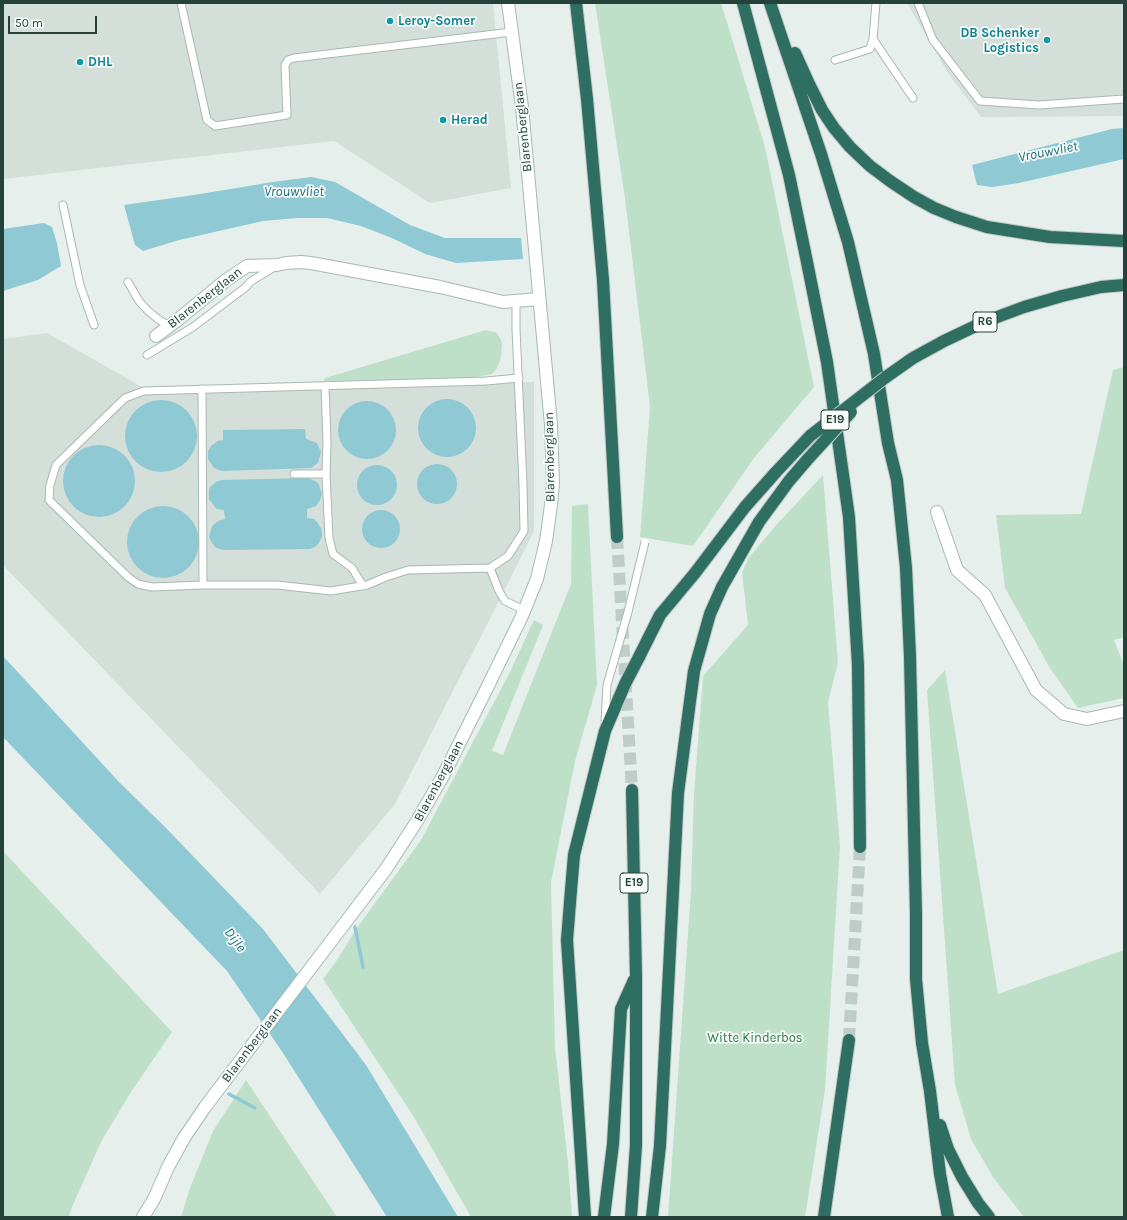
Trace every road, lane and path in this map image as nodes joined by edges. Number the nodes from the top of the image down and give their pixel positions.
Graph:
1 (180, 3) edge
2 (508, 3) edge
3 (576, 3) edge
4 (743, 3) edge
5 (770, 3) edge
6 (777, 3) edge
7 (876, 3) edge
8 (918, 3) edge
9 (512, 32) junction
10 (873, 39) junction
11 (836, 60) dead end
12 (913, 98) dead end
13 (1124, 99) edge
14 (63, 205) dead end
15 (1124, 241) edge
16 (277, 265) junction
17 (128, 282) dead end
18 (1124, 285) edge
19 (539, 299) junction
20 (516, 301) junction
21 (94, 325) dead end
22 (169, 326) junction
23 (156, 336) dead end
24 (147, 355) dead end
25 (886, 377) junction
26 (519, 378) junction
27 (325, 386) junction
28 (202, 389) junction
29 (294, 474) dead end
30 (326, 474) junction
31 (937, 512) dead end
32 (617, 537) tunnel mouth
33 (645, 542) dead end
34 (490, 568) junction
35 (203, 585) junction
36 (363, 586) junction
37 (524, 610) junction
38 (1124, 711) edge
39 (605, 731) junction
40 (632, 790) tunnel mouth
41 (860, 847) tunnel mouth
42 (636, 976) junction
43 (849, 1040) tunnel mouth
44 (930, 1091) junction
45 (154, 1199) junction
46 (143, 1217) edge
47 (151, 1217) edge
48 (585, 1217) edge
49 (604, 1217) edge
50 (631, 1217) edge
51 (652, 1217) edge
52 (824, 1217) edge
53 (948, 1217) edge
54 (989, 1217) edge

1 - 9 lane
2 - 9 street, Blarenberglaan
3 - 32 highway
4 - 41 highway, E19
5 - 44 highway
6 - 15 highway
7 - 10 lane
8 - 13 lane
9 - 19 street, Blarenberglaan
10 - 11 lane
10 - 12 lane
14 - 21 lane
16 - 20 street, Blarenberglaan
16 - 22 street, Blarenberglaan
16 - 24 lane
17 - 22 lane
18 - 25 highway, R6
19 - 20 street, Blarenberglaan
19 - 37 street, Blarenberglaan
20 - 26 lane
22 - 23 street, Blarenberglaan
25 - 39 highway, bridge
25 - 51 highway, bridge
26 - 27 lane
26 - 34 lane
27 - 28 lane
27 - 30 lane
28 - 35 lane
28 - 35 lane
29 - 30 lane
30 - 36 lane
31 - 38 street
33 - 39 lane, bridge
34 - 36 lane
34 - 37 lane
35 - 36 lane
37 - 45 street, Blarenberglaan
39 - 48 highway, bridge
40 - 42 highway, E19
42 - 49 highway
42 - 50 highway, E19
43 - 52 highway
44 - 53 highway
44 - 54 highway
45 - 46 street, Blarenberglaan
45 - 47 street, Blarenberglaan

